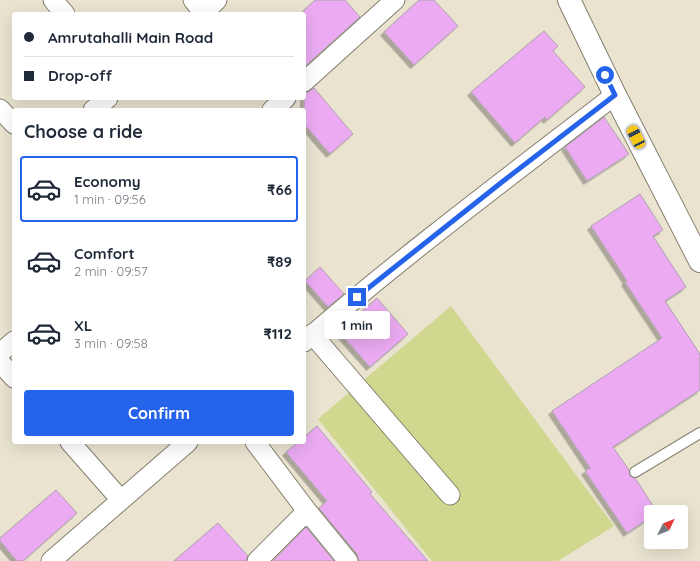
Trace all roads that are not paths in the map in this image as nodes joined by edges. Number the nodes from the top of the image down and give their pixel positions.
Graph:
1 (53, 0) edge
2 (217, 0) edge
3 (395, 0) edge
4 (569, 0) edge
5 (199, 9) edge
6 (63, 12) edge
7 (306, 80) edge
8 (615, 95) junction
9 (106, 100) edge
10 (284, 100) edge
11 (96, 108) edge
12 (274, 108) edge
13 (0, 110) edge
14 (12, 122) edge
15 (700, 261) edge
16 (308, 338) edge
17 (12, 343) edge
18 (0, 353) edge
19 (0, 362) edge
20 (12, 376) edge
21 (700, 433) edge
22 (72, 444) edge
23 (186, 444) edge
24 (257, 444) edge
25 (635, 472) dead end
26 (450, 495) dead end
27 (121, 500) junction
28 (307, 511) junction
29 (51, 561) edge
30 (257, 561) edge
31 (348, 561) edge

1 - 6 street
2 - 5 street
3 - 7 street
4 - 8 street
8 - 15 street
8 - 16 street
9 - 11 street
10 - 12 street
13 - 14 street
16 - 26 street
17 - 18 street
19 - 20 street
21 - 25 lane
22 - 27 street
23 - 27 street
24 - 28 street
27 - 29 street
28 - 30 street
28 - 31 street

